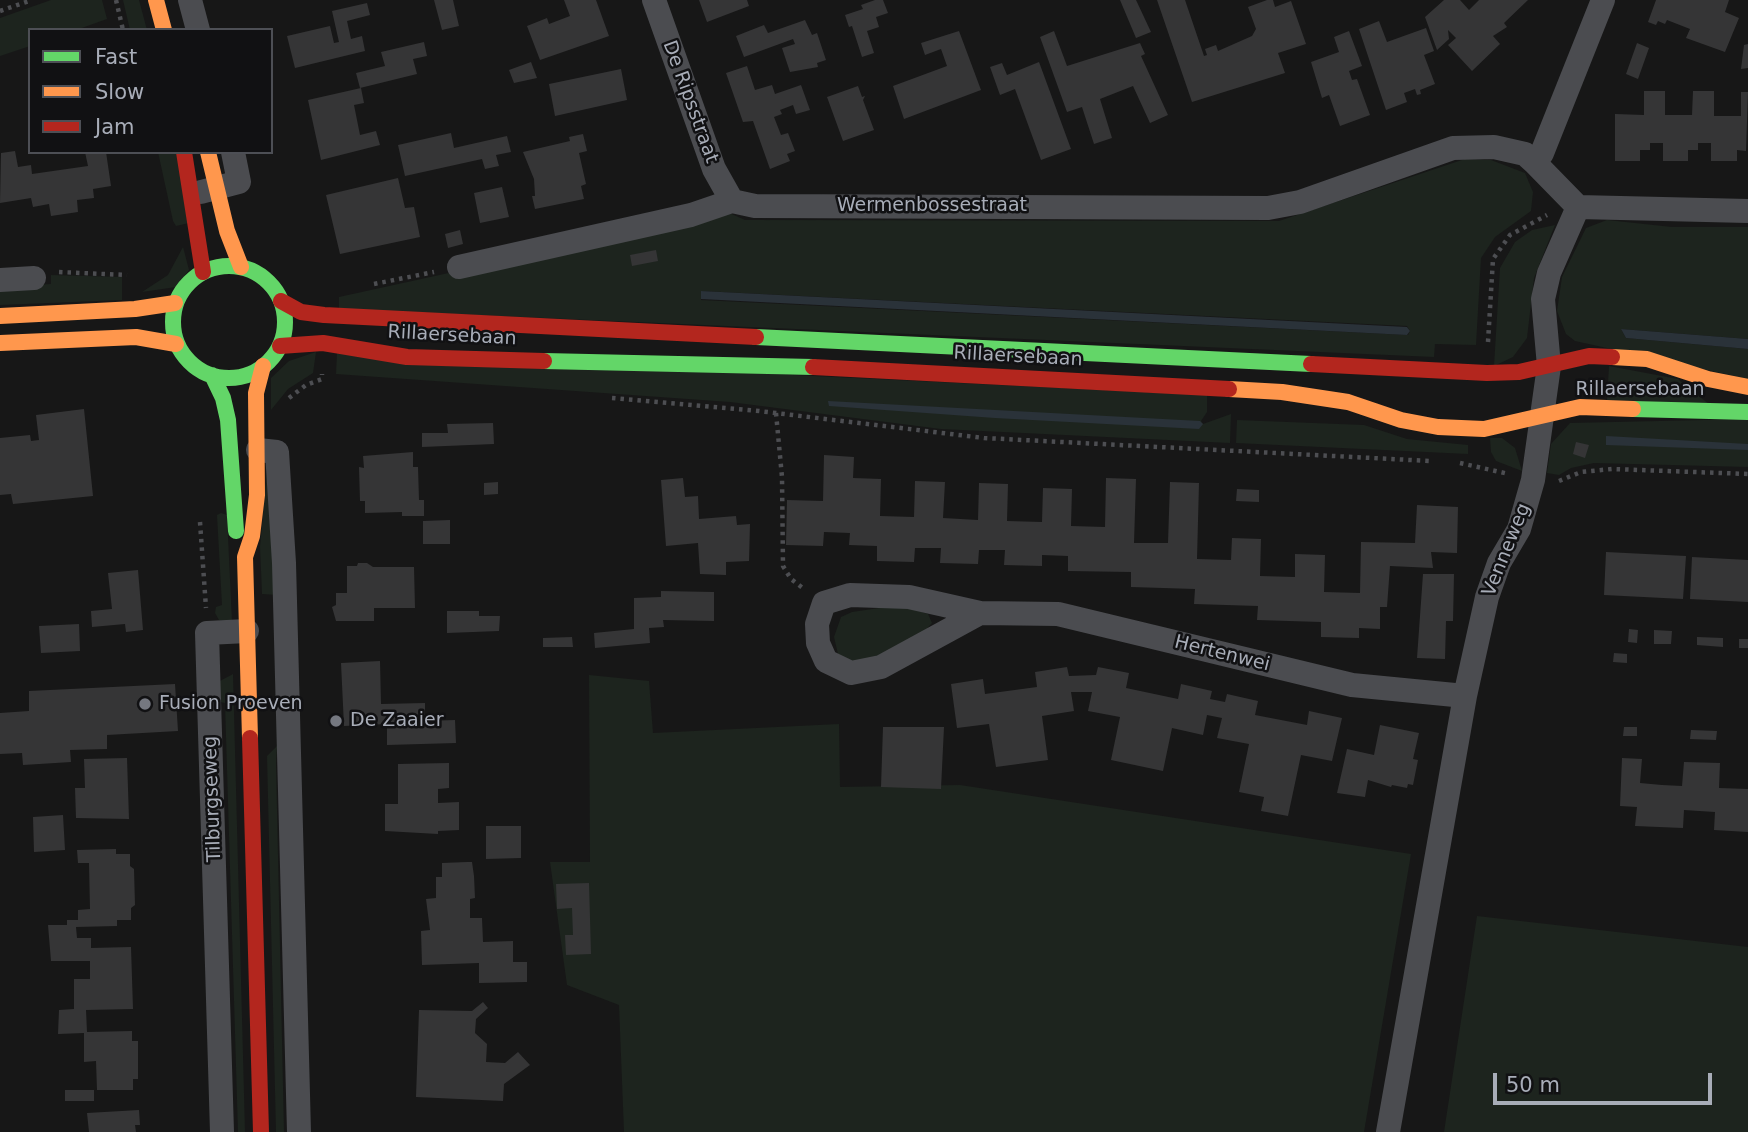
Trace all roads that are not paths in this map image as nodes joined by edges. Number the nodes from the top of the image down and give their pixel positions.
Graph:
1 (156, 0) edge
2 (190, 0) edge
3 (654, 0) edge
4 (1603, 0) edge
5 (163, 28) edge
6 (197, 28) edge
7 (184, 154) edge
8 (209, 154) edge
9 (233, 154) edge
10 (1535, 163) junction
11 (229, 184) junction
12 (192, 194) junction
13 (732, 201) junction
14 (1578, 207) junction
15 (1748, 211) edge
16 (241, 267) junction
17 (459, 267) road end
18 (203, 272) junction
19 (34, 278) road end
20 (0, 281) edge
21 (281, 301) junction
22 (175, 303) junction
23 (0, 316) edge
24 (0, 343) edge
25 (176, 344) junction
26 (280, 346) junction
27 (263, 366) junction
28 (1549, 366) junction
29 (212, 375) junction
30 (1748, 387) edge
31 (1748, 412) edge
32 (1540, 417) junction
33 (267, 451) junction
34 (245, 557) junction
35 (979, 612) junction
36 (247, 631) junction
37 (1465, 696) junction
38 (222, 1132) edge
39 (261, 1132) edge
40 (299, 1132) edge
41 (1388, 1132) edge

1 - 5 street
2 - 6 street
3 - 13 street, De Ripsstraat
4 - 10 street
7 - 12 street
8 - 11 street
9 - 11 street
10 - 13 street, Wermenbossestraat
10 - 14 street
11 - 12 street
11 - 16 street
12 - 18 street
13 - 17 street, Wermenbossestraat
14 - 15 street
14 - 28 street, Venneweg
16 - 18 street
16 - 21 street
18 - 22 street
19 - 20 street
21 - 26 street
21 - 28 street, Rillaersebaan
22 - 23 street
22 - 25 street
24 - 25 street
25 - 29 street
26 - 27 street
26 - 32 street, Rillaersebaan
27 - 29 street
27 - 33 street, Tilburgseweg
28 - 30 street, Rillaersebaan
28 - 32 street, Venneweg
29 - 34 street, Tilburgseweg
31 - 32 street, Rillaersebaan
32 - 37 street, Venneweg
33 - 34 street, Tilburgseweg
33 - 40 street, Tilburgseweg
34 - 36 street, Tilburgseweg
35 - 35 street, Hertenwei
35 - 37 street, Hertenwei
36 - 38 street, Tilburgseweg
36 - 39 street, Tilburgseweg
37 - 41 street, Venneweg

